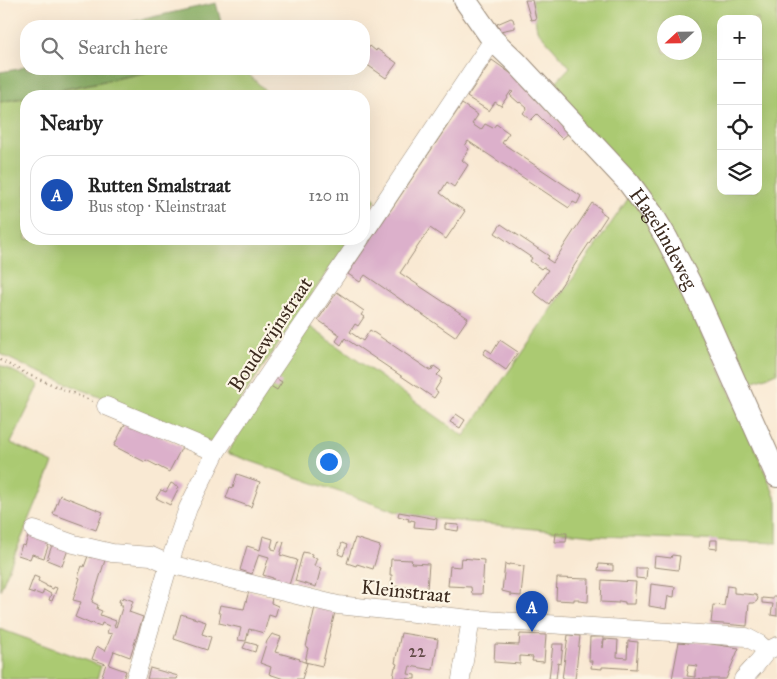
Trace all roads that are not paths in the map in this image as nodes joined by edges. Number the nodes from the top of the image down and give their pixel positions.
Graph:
1 (465, 0) edge
2 (493, 40) junction
3 (370, 224) edge
4 (356, 245) edge
5 (106, 406) road end
6 (216, 452) junction
7 (777, 476) edge
8 (34, 530) dead end
9 (170, 564) junction
10 (471, 619) junction
11 (772, 649) edge
12 (135, 679) edge
13 (461, 679) edge
14 (743, 679) edge

1 - 2 street, Hagelindeweg
2 - 3 street
2 - 7 street, Hagelindeweg
4 - 6 street, Boudewijnstraat
5 - 6 street
6 - 9 street, Boudewijnstraat
8 - 9 street, Kleinstraat
9 - 10 street, Kleinstraat
9 - 12 street, Boudewijnstraat
10 - 11 street, Kleinstraat
10 - 13 street
11 - 14 street

